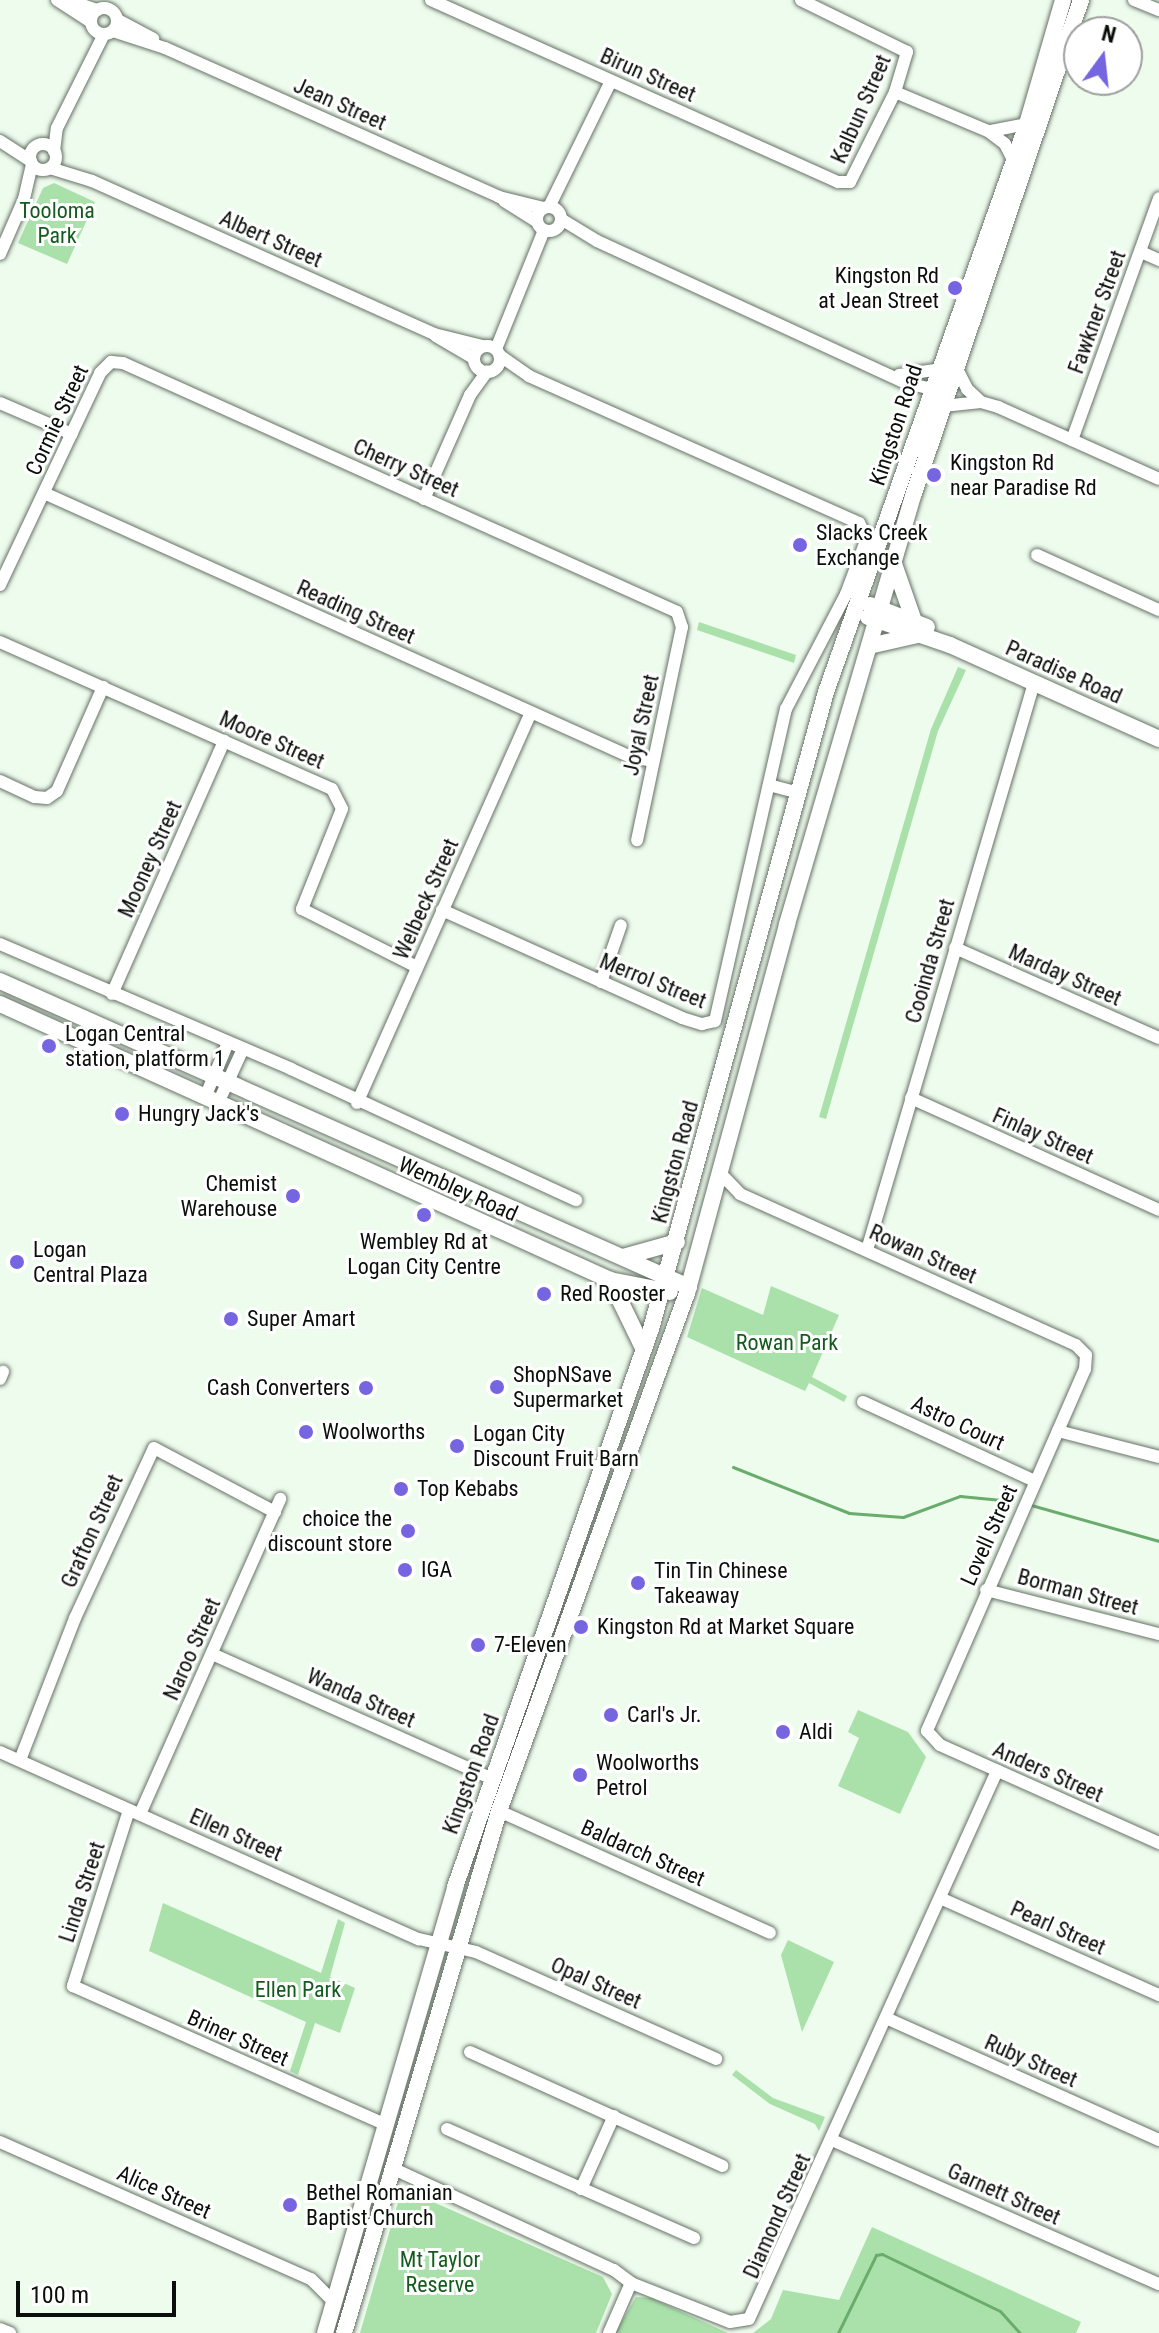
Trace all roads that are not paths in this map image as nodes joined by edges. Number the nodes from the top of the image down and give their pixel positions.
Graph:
1 (57, 0) edge
2 (68, 0) edge
3 (431, 0) edge
4 (801, 0) edge
5 (1063, 0) edge
6 (1081, 0) edge
7 (1134, 0) edge
8 (450, 4) edge
9 (1159, 10) edge
10 (106, 17) edge
11 (611, 81) junction
12 (895, 92) junction
13 (1027, 124) junction
14 (57, 128) junction
15 (988, 131) junction
16 (0, 140) edge
17 (38, 146) junction
18 (44, 162) junction
19 (1014, 162) junction
20 (850, 182) joint
21 (1159, 198) edge
22 (550, 218) junction
23 (1141, 252) junction
24 (0, 254) edge
25 (1159, 260) edge
26 (434, 334) junction
27 (492, 349) junction
28 (111, 362) joint
29 (483, 367) junction
30 (957, 367) junction
31 (936, 370) junction
32 (899, 375) junction
33 (529, 376) junction
34 (929, 392) junction
35 (981, 402) junction
36 (0, 403) edge
37 (943, 406) junction
38 (72, 434) junction
39 (1072, 440) junction
40 (1159, 479) edge
41 (44, 493) junction
42 (424, 499) junction
43 (866, 529) joint
44 (1037, 555) dead end
45 (894, 564) junction
46 (0, 585) edge
47 (858, 607) junction
48 (1159, 610) edge
49 (878, 614) junction
50 (682, 617) joint
51 (917, 628) junction
52 (0, 642) edge
53 (869, 646) junction
54 (1034, 683) junction
55 (103, 687) junction
56 (531, 713) junction
57 (1159, 739) edge
58 (224, 741) junction
59 (653, 761) junction
60 (0, 781) edge
61 (769, 785) junction
62 (798, 793) junction
63 (637, 840) dead end
64 (442, 910) junction
65 (621, 925) dead end
66 (0, 944) edge
67 (955, 948) junction
68 (417, 967) junction
69 (0, 981) edge
70 (601, 982) junction
71 (112, 994) junction
72 (0, 1004) edge
73 (1159, 1038) edge
74 (227, 1045) junction
75 (242, 1051) junction
76 (222, 1078) junction
77 (212, 1098) junction
78 (911, 1098) junction
79 (357, 1103) junction
80 (721, 1174) junction
81 (716, 1194) junction
82 (740, 1194) junction
83 (576, 1200) dead end
84 (1159, 1210) edge
85 (677, 1242) junction
86 (867, 1250) junction
87 (623, 1257) junction
88 (610, 1280) junction
89 (664, 1284) junction
90 (688, 1290) junction
91 (642, 1346) junction
92 (1086, 1355) joint
93 (863, 1402) dead end
94 (1058, 1431) junction
95 (1159, 1457) edge
96 (1035, 1481) junction
97 (280, 1499) dead end
98 (275, 1512) junction
99 (986, 1590) junction
100 (1159, 1634) edge
101 (212, 1654) junction
102 (927, 1731) joint
103 (0, 1752) edge
104 (20, 1760) junction
105 (997, 1771) junction
106 (493, 1779) junction
107 (499, 1811) junction
108 (134, 1812) junction
109 (1159, 1843) edge
110 (940, 1898) junction
111 (770, 1933) dead end
112 (438, 1944) junction
113 (458, 1948) junction
114 (73, 1986) joint
115 (1159, 1995) edge
116 (886, 2018) junction
117 (470, 2052) dead end
118 (716, 2059) dead end
119 (614, 2116) junction
120 (387, 2125) junction
121 (447, 2129) dead end
122 (832, 2140) junction
123 (1159, 2140) edge
124 (0, 2142) edge
125 (723, 2166) dead end
126 (394, 2169) junction
127 (581, 2189) junction
128 (694, 2238) dead end
129 (341, 2272) junction
130 (311, 2279) junction
131 (631, 2283) junction
132 (1159, 2284) edge
133 (333, 2301) junction
134 (0, 2329) edge
135 (10, 2333) edge
136 (325, 2333) edge
137 (344, 2333) edge
138 (609, 2333) edge

1 - 10 street, Jean Street
2 - 10 street, Jean Street
3 - 8 street, Birun Street
4 - 12 street, Kalbun Street
5 - 13 main road, Kingston Road
6 - 30 main road, Kingston Road
7 - 9 street
8 - 11 street, Birun Street
10 - 14 street
10 - 22 street, Jean Street
11 - 20 street, Birun Street
11 - 22 street
12 - 15 street
12 - 20 street, Kalbun Street
13 - 15 street
13 - 19 main road, Kingston Road
14 - 17 street
14 - 18 street
15 - 19 street
16 - 17 street, Albert Street
16 - 18 street, Albert Street
17 - 18 street, Albert Street
17 - 18 street
18 - 24 street
18 - 26 street, Albert Street
19 - 31 main road, Kingston Road
21 - 23 street, Fawkner Street
22 - 27 street
22 - 32 street, Jean Street
23 - 25 street
23 - 39 street, Fawkner Street
26 - 27 street, Albert Street
26 - 29 street, Albert Street
27 - 29 street
27 - 29 street
27 - 33 street, Albert Street
28 - 38 street, Cormie Street
28 - 42 street, Cherry Street
29 - 33 street, Albert Street
29 - 42 street
30 - 34 street
30 - 35 street
30 - 37 main road, Kingston Road
31 - 32 street
31 - 34 main road, Kingston Road
32 - 34 street, Jean Street
33 - 43 street, Albert Street
34 - 47 main road, Kingston Road
35 - 37 street
35 - 39 street
36 - 38 street
37 - 45 main road, Kingston Road
38 - 41 street, Cormie Street
39 - 40 street
41 - 46 street, Cormie Street
41 - 56 street, Reading Street
42 - 50 street, Cherry Street
43 - 61 street, Merrol Street
44 - 48 street
45 - 49 main road, Kingston Road
45 - 51 main road
47 - 49 main road, Paradise Road
47 - 62 main road, Kingston Road
49 - 51 main road, Paradise Road
49 - 53 main road, Kingston Road
50 - 59 street, Joyal Street
51 - 53 main road
51 - 54 main road, Paradise Road
52 - 55 street, Moore Street
53 - 80 main road, Kingston Road
54 - 57 main road, Paradise Road
54 - 67 street, Cooinda Street
55 - 58 street, Moore Street
55 - 60 street
56 - 59 street, Reading Street
56 - 64 street, Welbeck Street
58 - 68 street, Moore Street
58 - 71 street, Mooney Street
59 - 63 street, Joyal Street
61 - 62 street
61 - 70 street, Merrol Street
62 - 85 main road, Kingston Road
64 - 68 street, Welbeck Street
64 - 70 street, Merrol Street
65 - 70 street
66 - 71 street, Wembley Road
67 - 73 street, Marday Street
67 - 78 street, Cooinda Street
68 - 79 street, Welbeck Street
69 - 76 main road, Wembley Road
71 - 74 street, Wembley Road
72 - 77 main road, Wembley Road
74 - 75 street, Wembley Road
74 - 76 street
75 - 76 street
75 - 79 street, Wembley Road
76 - 77 street
76 - 87 main road, Wembley Road
77 - 88 main road, Wembley Road
78 - 84 street, Finlay Street
78 - 86 street, Cooinda Street
79 - 83 street, Wembley Road
80 - 81 main road, Kingston Road
80 - 82 street, Rowan Street
81 - 82 street, Rowan Street
81 - 90 main road, Kingston Road
82 - 86 street, Rowan Street
85 - 87 main road
85 - 89 main road, Kingston Road
86 - 92 street, Rowan Street
87 - 89 main road, Wembley Road
88 - 89 main road, Wembley Road
88 - 91 main road
89 - 90 main road, Wembley Road
89 - 91 main road, Kingston Road
90 - 107 main road, Kingston Road
91 - 106 main road, Kingston Road
92 - 94 street, Lovell Street
93 - 96 street, Astro Court
94 - 95 street
94 - 96 street, Lovell Street
96 - 99 street, Lovell Street
97 - 98 street, Naroo Street
98 - 101 street, Naroo Street
98 - 104 street, Grafton Street
99 - 100 street, Borman Street
99 - 102 street, Lovell Street
101 - 106 street, Wanda Street
101 - 108 street, Naroo Street
102 - 105 street, Anders Street
103 - 104 street, Ellen Street
104 - 108 street, Ellen Street
105 - 109 street, Anders Street
105 - 110 street, Diamond Street
106 - 112 main road, Kingston Road
107 - 111 street, Baldarch Street
107 - 113 main road, Kingston Road
108 - 112 street, Ellen Street
108 - 114 street, Linda Street
110 - 115 street, Pearl Street
110 - 116 street, Diamond Street
112 - 113 street, Ellen Street
112 - 120 main road, Kingston Road
113 - 118 street, Opal Street
113 - 126 main road, Kingston Road
114 - 120 street, Briner Street
116 - 122 street, Diamond Street
116 - 123 street, Ruby Street
117 - 119 street
119 - 125 street
119 - 127 street
120 - 129 main road, Kingston Road
121 - 127 street
122 - 131 street, Diamond Street
122 - 132 street, Garnett Street
124 - 130 street, Alice Street
126 - 131 street, Diamond Street
126 - 137 main road, Kingston Road
127 - 128 street
129 - 130 street
129 - 133 main road, Kingston Road
130 - 133 street, Alice Street
131 - 138 street
133 - 136 main road, Kingston Road
134 - 135 street

